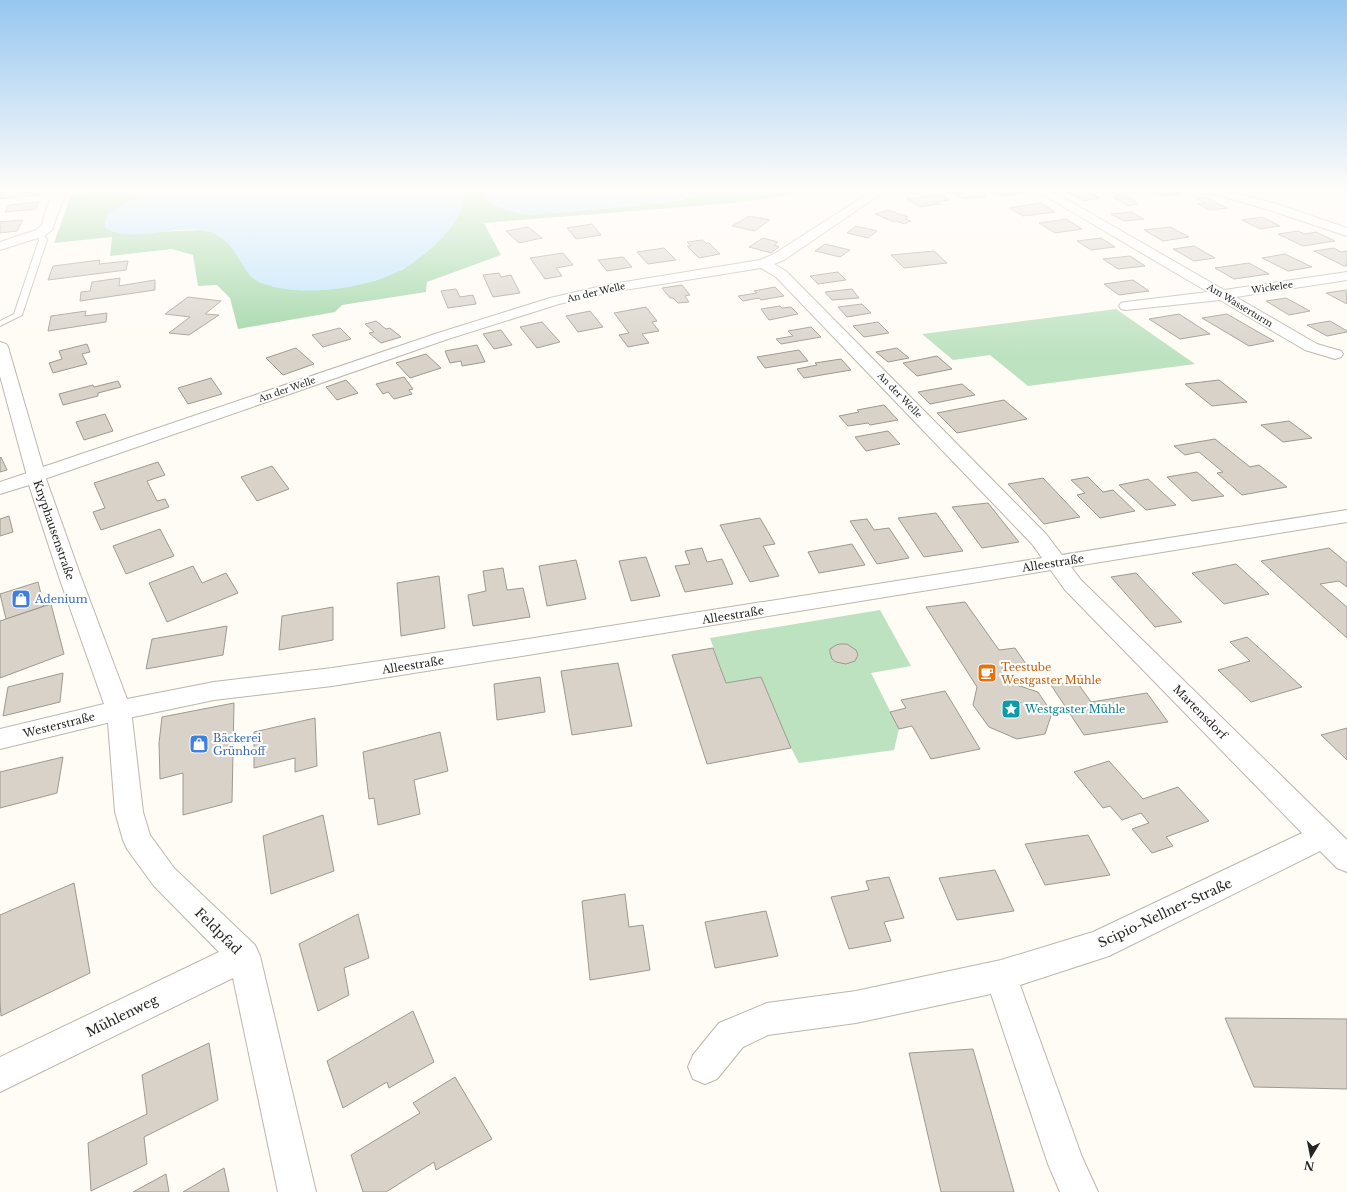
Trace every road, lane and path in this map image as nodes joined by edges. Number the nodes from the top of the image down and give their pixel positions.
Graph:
1 (41, 247) edge
2 (795, 247) edge
3 (1140, 247) edge
4 (763, 264) junction
5 (1347, 276) edge
6 (1223, 295) junction
7 (1126, 306) dead end
8 (0, 324) edge
9 (0, 347) edge
10 (1335, 354) dead end
11 (36, 476) junction
12 (0, 488) edge
13 (1347, 516) edge
14 (1056, 562) junction
15 (119, 710) junction
16 (0, 740) edge
17 (1324, 836) junction
18 (1347, 859) edge
19 (244, 956) junction
20 (1001, 976) junction
21 (705, 1067) dead end
22 (0, 1075) edge
23 (297, 1192) edge
24 (1079, 1192) edge

1 - 8 lane
2 - 4 street
3 - 6 street, Am Wasserturm
4 - 11 street, An der Welle
4 - 14 street, An der Welle
5 - 6 street, Wickelee
6 - 7 street, Wickelee
6 - 10 street, Am Wasserturm
9 - 11 street, Knyphausenstraße
11 - 12 street, An der Welle
11 - 15 street, Knyphausenstraße
13 - 14 street, Alleestraße
14 - 15 street, Alleestraße
14 - 17 street, Martensdorf
15 - 16 street, Westerstraße
15 - 19 street, Feldpfad
17 - 18 street, Martensdorf
17 - 20 street, Scipio-Nellner-Straße
19 - 22 street, Mühlenweg
19 - 23 street, Feldpfad
20 - 21 street, Scipio-Nellner-Straße
20 - 24 street

